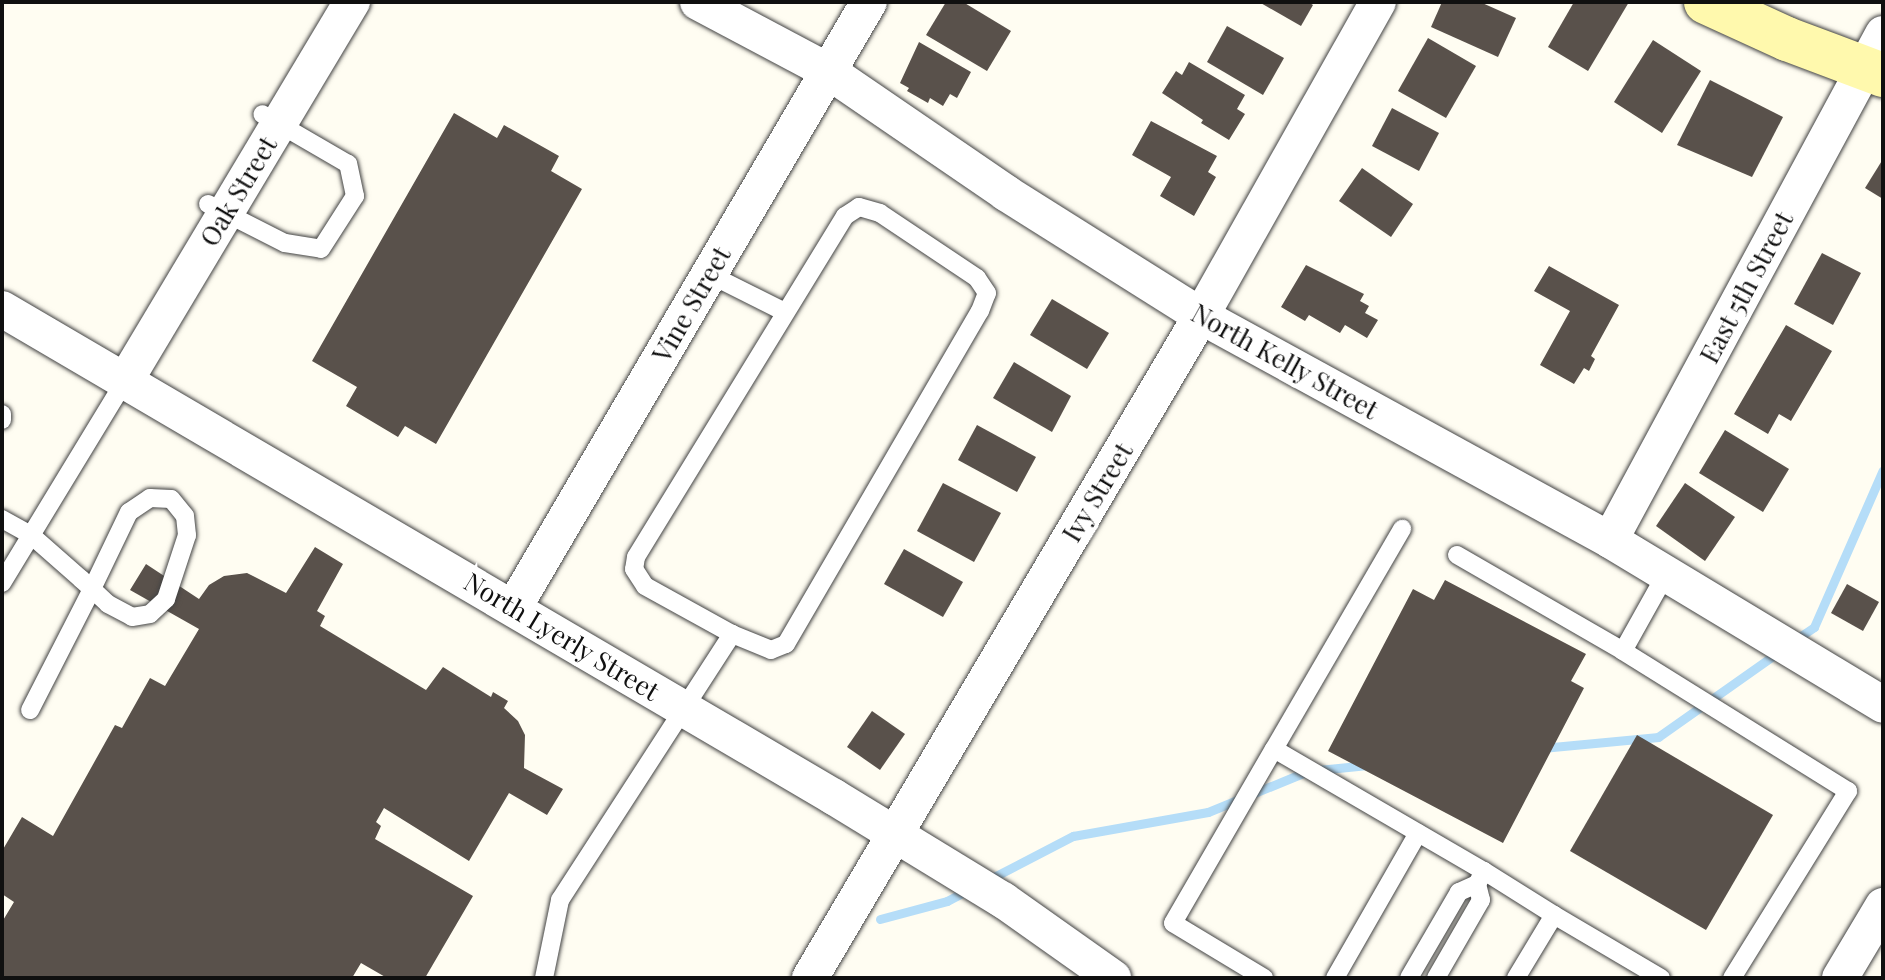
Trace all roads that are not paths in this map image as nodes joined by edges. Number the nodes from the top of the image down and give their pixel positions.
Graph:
1 (352, 2) edge
2 (698, 2) edge
3 (869, 2) edge
4 (1378, 2) edge
5 (1706, 2) edge
6 (1877, 58) edge
7 (828, 71) junction
8 (270, 119) junction
9 (216, 209) junction
10 (709, 274) junction
11 (2, 309) edge
12 (785, 312) junction
13 (1201, 316) junction
14 (125, 381) junction
15 (2, 519) edge
16 (1402, 529) dead end
17 (31, 535) junction
18 (1610, 540) junction
19 (1457, 555) dead end
20 (1666, 574) junction
21 (2, 583) edge
22 (92, 589) junction
23 (514, 607) junction
24 (732, 634) junction
25 (1623, 651) junction
26 (1883, 705) edge
27 (684, 708) junction
28 (30, 710) dead end
29 (1274, 749) junction
30 (1418, 833) junction
31 (894, 834) junction
32 (1481, 878) junction
33 (1883, 906) edge
34 (1554, 915) junction
35 (544, 978) edge
36 (810, 978) edge
37 (1113, 978) edge
38 (1264, 978) edge
39 (1335, 978) edge
40 (1409, 978) edge
41 (1436, 978) edge
42 (1516, 978) edge
43 (1661, 978) edge
44 (1732, 978) edge
45 (1840, 978) edge

1 - 8 street, Oak Street
2 - 7 street, North Kelly Street
3 - 7 street, Vine Street
4 - 13 street, Ivy Street
5 - 6 main road
6 - 18 street, East 5th Street
7 - 10 street, Vine Street
7 - 13 street, North Kelly Street
8 - 9 street, Oak Street
8 - 9 lane
9 - 14 street, Oak Street
10 - 12 lane
10 - 23 street, Vine Street
11 - 14 street, North Lyerly Street
12 - 24 lane
12 - 24 lane
13 - 18 street, North Kelly Street
13 - 31 street, Ivy Street
14 - 17 lane
14 - 23 street, North Lyerly Street
15 - 17 lane
16 - 29 lane
17 - 21 lane
17 - 22 lane
18 - 20 street, North Kelly Street
19 - 25 lane
20 - 25 lane
20 - 26 street, North Kelly Street
22 - 22 lane
22 - 28 lane
23 - 27 street, North Lyerly Street
24 - 27 lane
25 - 44 lane
27 - 31 street, North Lyerly Street
27 - 35 lane
29 - 30 lane
29 - 38 lane
30 - 32 lane
30 - 39 lane
31 - 36 street, Ivy Street
31 - 37 street, North Lyerly Street
32 - 34 lane
32 - 40 lane
32 - 41 lane
33 - 45 street
34 - 42 lane
34 - 43 lane

